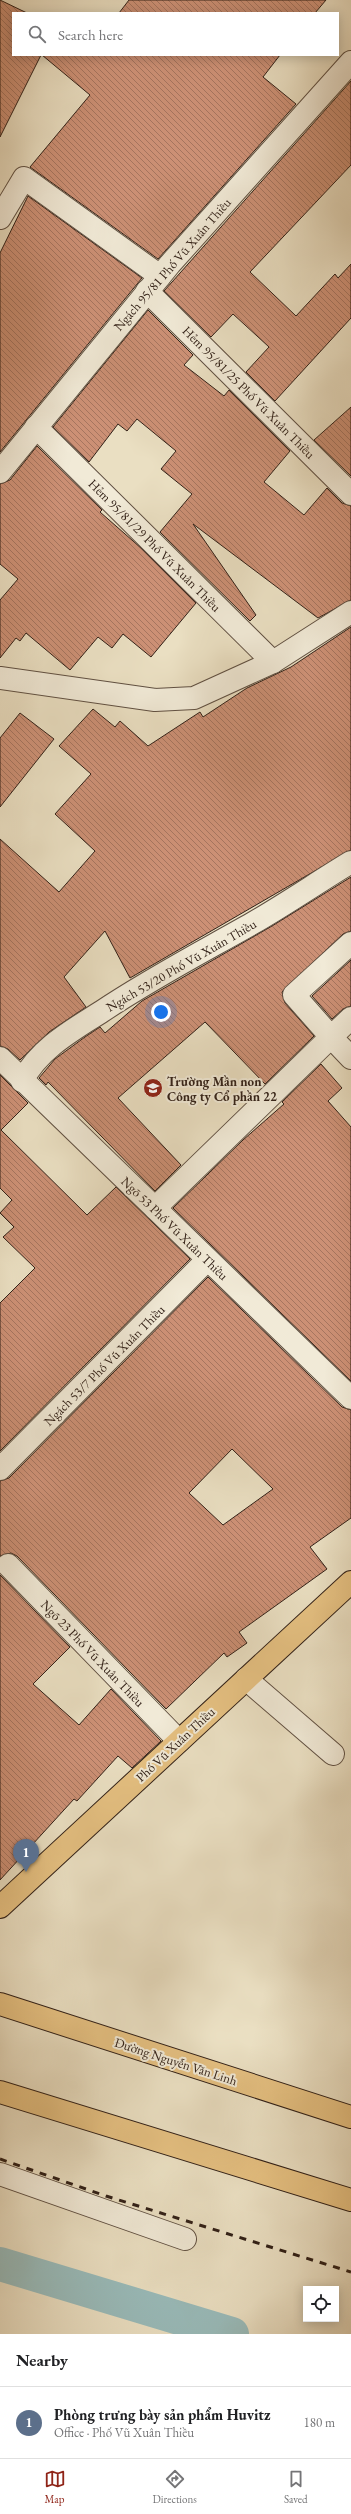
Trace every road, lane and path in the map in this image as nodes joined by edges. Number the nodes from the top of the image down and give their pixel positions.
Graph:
1 (351, 62) edge
2 (0, 218) edge
3 (154, 283) junction
4 (36, 427) junction
5 (0, 472) edge
6 (351, 494) edge
7 (351, 612) edge
8 (273, 662) junction
9 (0, 678) edge
10 (351, 862) edge
11 (351, 942) edge
12 (351, 1018) edge
13 (331, 1037) junction
14 (0, 1058) edge
15 (351, 1058) edge
16 (22, 1081) junction
17 (156, 1208) junction
18 (207, 1260) junction
19 (351, 1398) edge
20 (0, 1469) edge
21 (8, 1565) dead end
22 (351, 1582) edge
23 (246, 1679) junction
24 (179, 1740) junction
25 (333, 1754) dead end
26 (0, 1907) edge
27 (0, 2004) edge
28 (0, 2092) edge
29 (351, 2117) edge
30 (0, 2174) edge
31 (351, 2200) edge
32 (185, 2239) dead end

1 - 3 street, Ngách 95/81 Phố Vũ Xuân Thiều
2 - 3 street, Hẻm 95/81/25 Phố Vũ Xuân Thiều
3 - 4 street, Ngách 95/81 Phố Vũ Xuân Thiều
3 - 6 street, Hẻm 95/81/25 Phố Vũ Xuân Thiều
4 - 5 street, Ngách 95/81 Phố Vũ Xuân Thiều
4 - 8 street, Hẻm 95/81/29 Phố Vũ Xuân Thiều
7 - 8 street
8 - 9 street
10 - 16 street, Ngách 53/20 Phố Vũ Xuân Thiều
11 - 13 street
12 - 13 street
13 - 15 street
13 - 17 street
14 - 16 street, Ngõ 53 Phố Vũ Xuân Thiều
16 - 17 street, Ngõ 53 Phố Vũ Xuân Thiều
17 - 18 street, Ngõ 53 Phố Vũ Xuân Thiều
18 - 19 street, Ngõ 53 Phố Vũ Xuân Thiều
18 - 20 street, Ngách 53/7 Phố Vũ Xuân Thiều
21 - 24 street, Ngõ 23 Phố Vũ Xuân Thiều
22 - 23 main road, Phố Vũ Xuân Thiều
23 - 24 main road, Phố Vũ Xuân Thiều
23 - 25 street
24 - 26 main road, Phố Vũ Xuân Thiều
27 - 29 main road, Đường Nguyễn Văn Linh
28 - 31 main road
30 - 32 street

